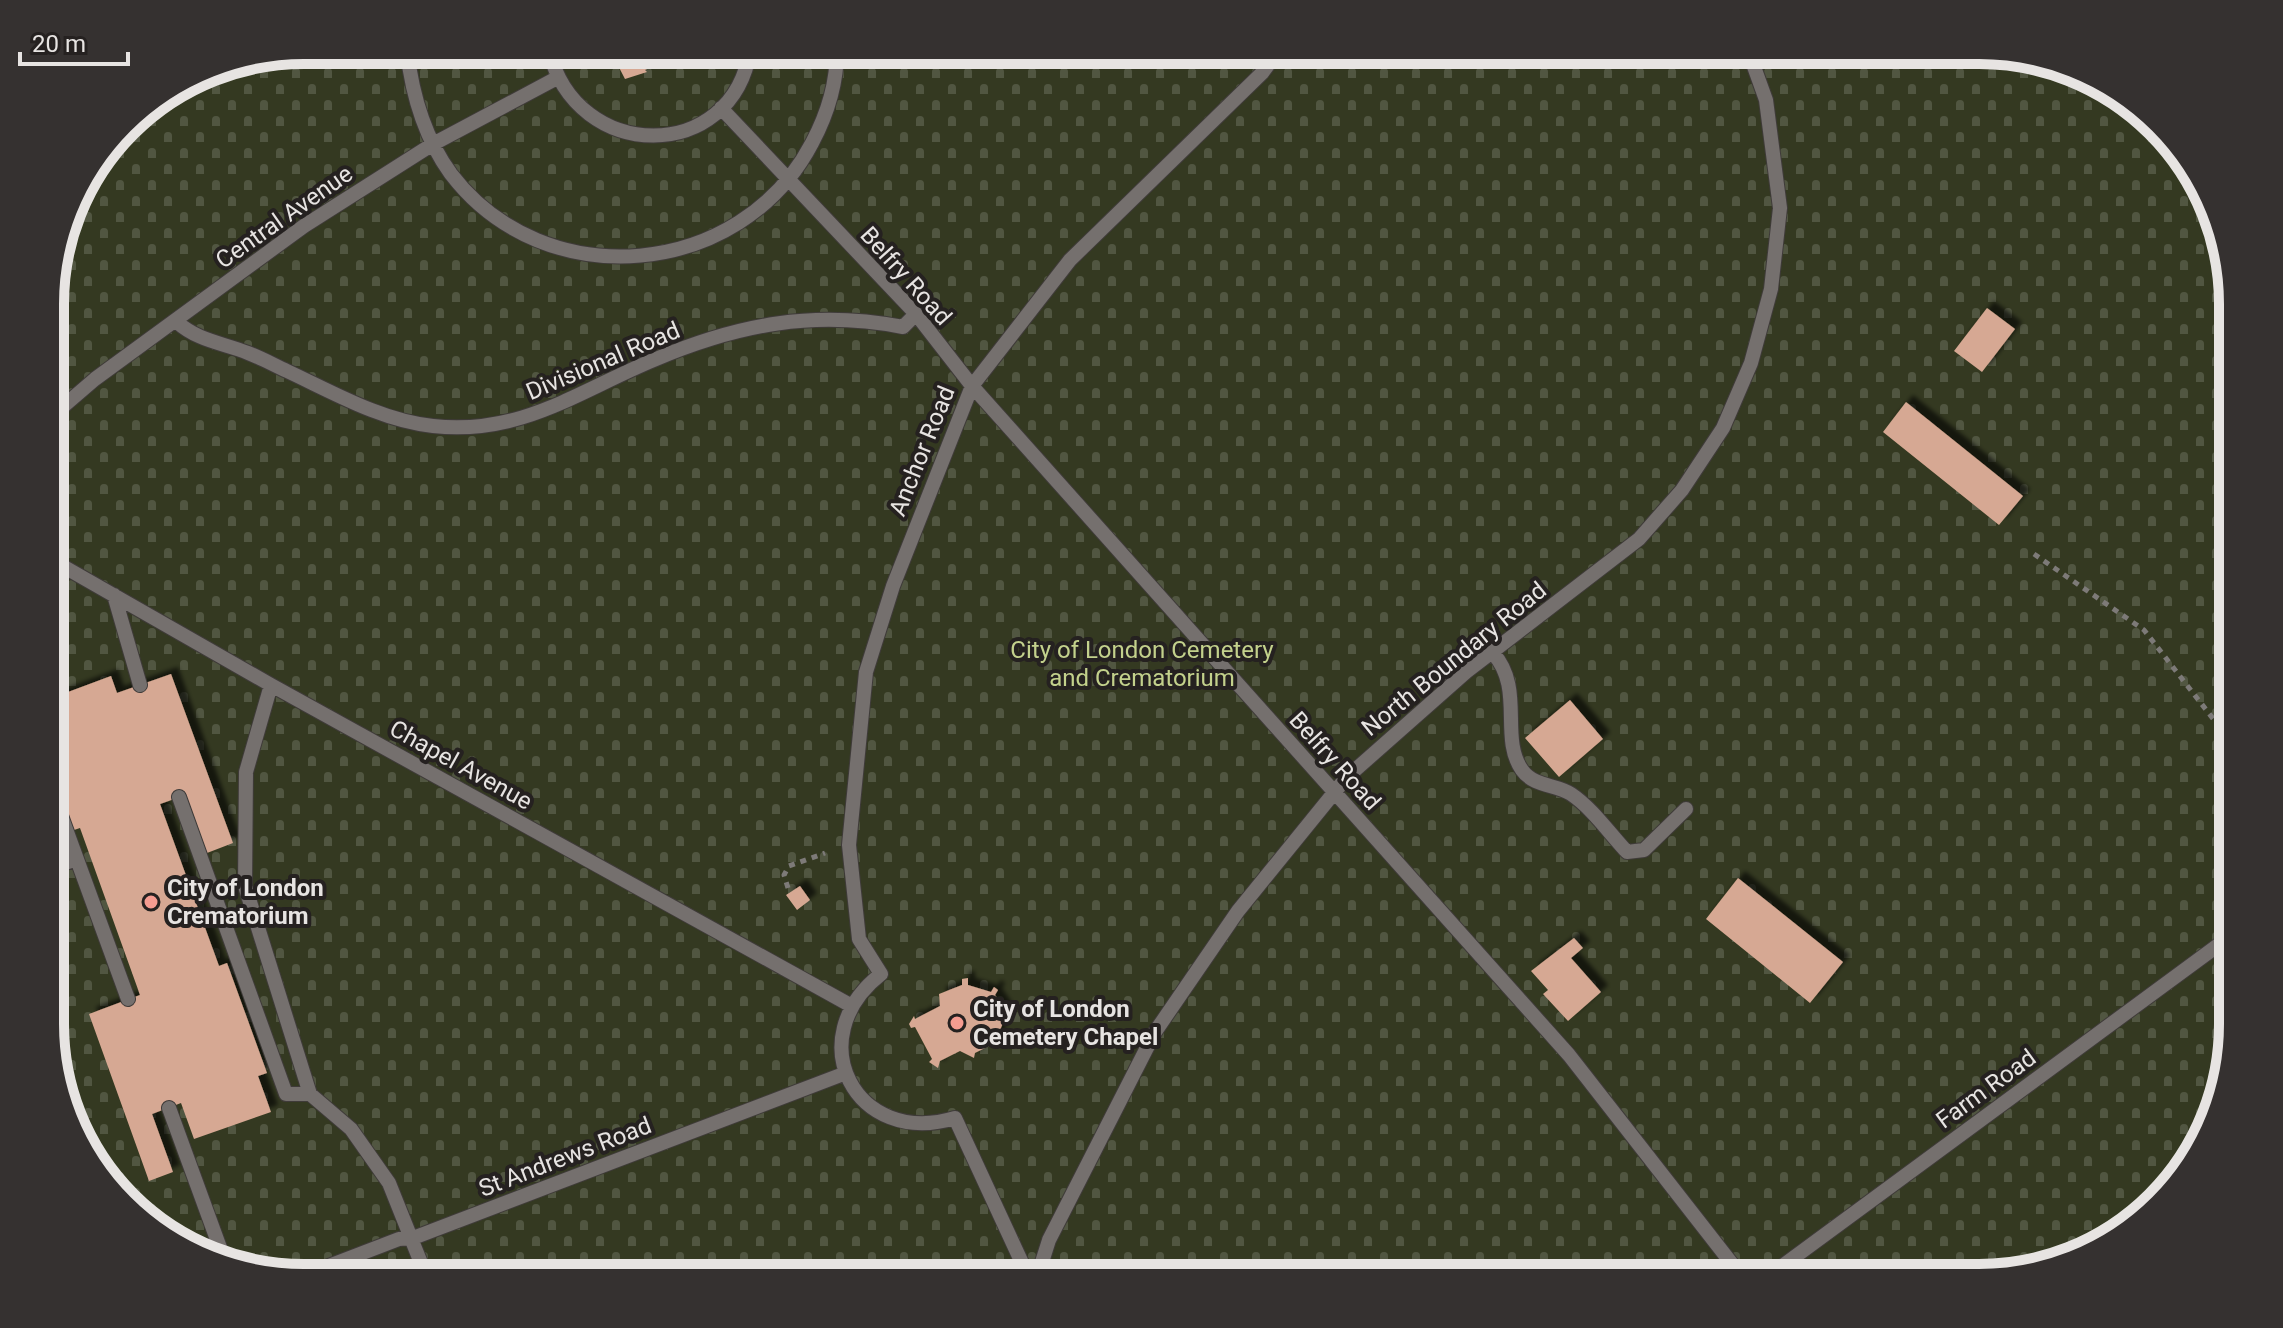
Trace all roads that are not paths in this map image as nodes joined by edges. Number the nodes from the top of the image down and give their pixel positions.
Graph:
1 (1268, 64) edge
2 (1753, 64) edge
3 (410, 65) edge
4 (553, 65) edge
5 (745, 65) edge
6 (835, 65) edge
7 (557, 78) junction
8 (721, 108) junction
9 (433, 144) junction
10 (787, 181) junction
11 (916, 314) junction
12 (177, 322) junction
13 (972, 386) junction
14 (64, 406) edge
15 (64, 567) edge
16 (114, 595) junction
17 (1493, 653) junction
18 (140, 685) dead end
19 (271, 685) junction
20 (1334, 793) junction
21 (179, 797) dead end
22 (1686, 809) dead end
23 (64, 824) edge
24 (77, 859) junction
25 (64, 864) edge
26 (2218, 945) edge
27 (128, 999) dead end
28 (850, 1005) junction
29 (846, 1073) junction
30 (310, 1094) junction
31 (169, 1108) dead end
32 (413, 1238) junction
33 (220, 1249) edge
34 (1731, 1263) edge
35 (1786, 1263) edge
36 (334, 1264) edge
37 (422, 1264) edge
38 (1022, 1264) edge
39 (1042, 1264) edge

1 - 13 lane, Anchor Road
2 - 17 lane, North Boundary Road
3 - 9 lane
4 - 7 lane
5 - 8 lane
6 - 10 lane
7 - 8 lane
7 - 9 lane, Central Avenue
8 - 10 lane, Belfry Road
9 - 10 lane
9 - 12 lane, Central Avenue
10 - 11 lane, Belfry Road
11 - 12 lane, Divisional Road
11 - 13 lane, Belfry Road
12 - 14 lane, Central Avenue
13 - 20 lane, Belfry Road
13 - 28 lane, Anchor Road
15 - 16 lane, Chapel Avenue
16 - 18 lane
16 - 19 lane, Chapel Avenue
17 - 20 lane, North Boundary Road
17 - 22 lane
19 - 28 lane, Chapel Avenue
19 - 30 lane
20 - 34 lane, Belfry Road
20 - 39 lane, North Boundary Road
21 - 30 lane
23 - 24 lane
24 - 25 lane
24 - 27 lane
26 - 35 lane, Farm Road
28 - 29 lane
29 - 32 lane, St Andrews Road
29 - 38 lane
30 - 32 lane
31 - 33 lane
32 - 36 lane, St Andrews Road
32 - 37 lane

